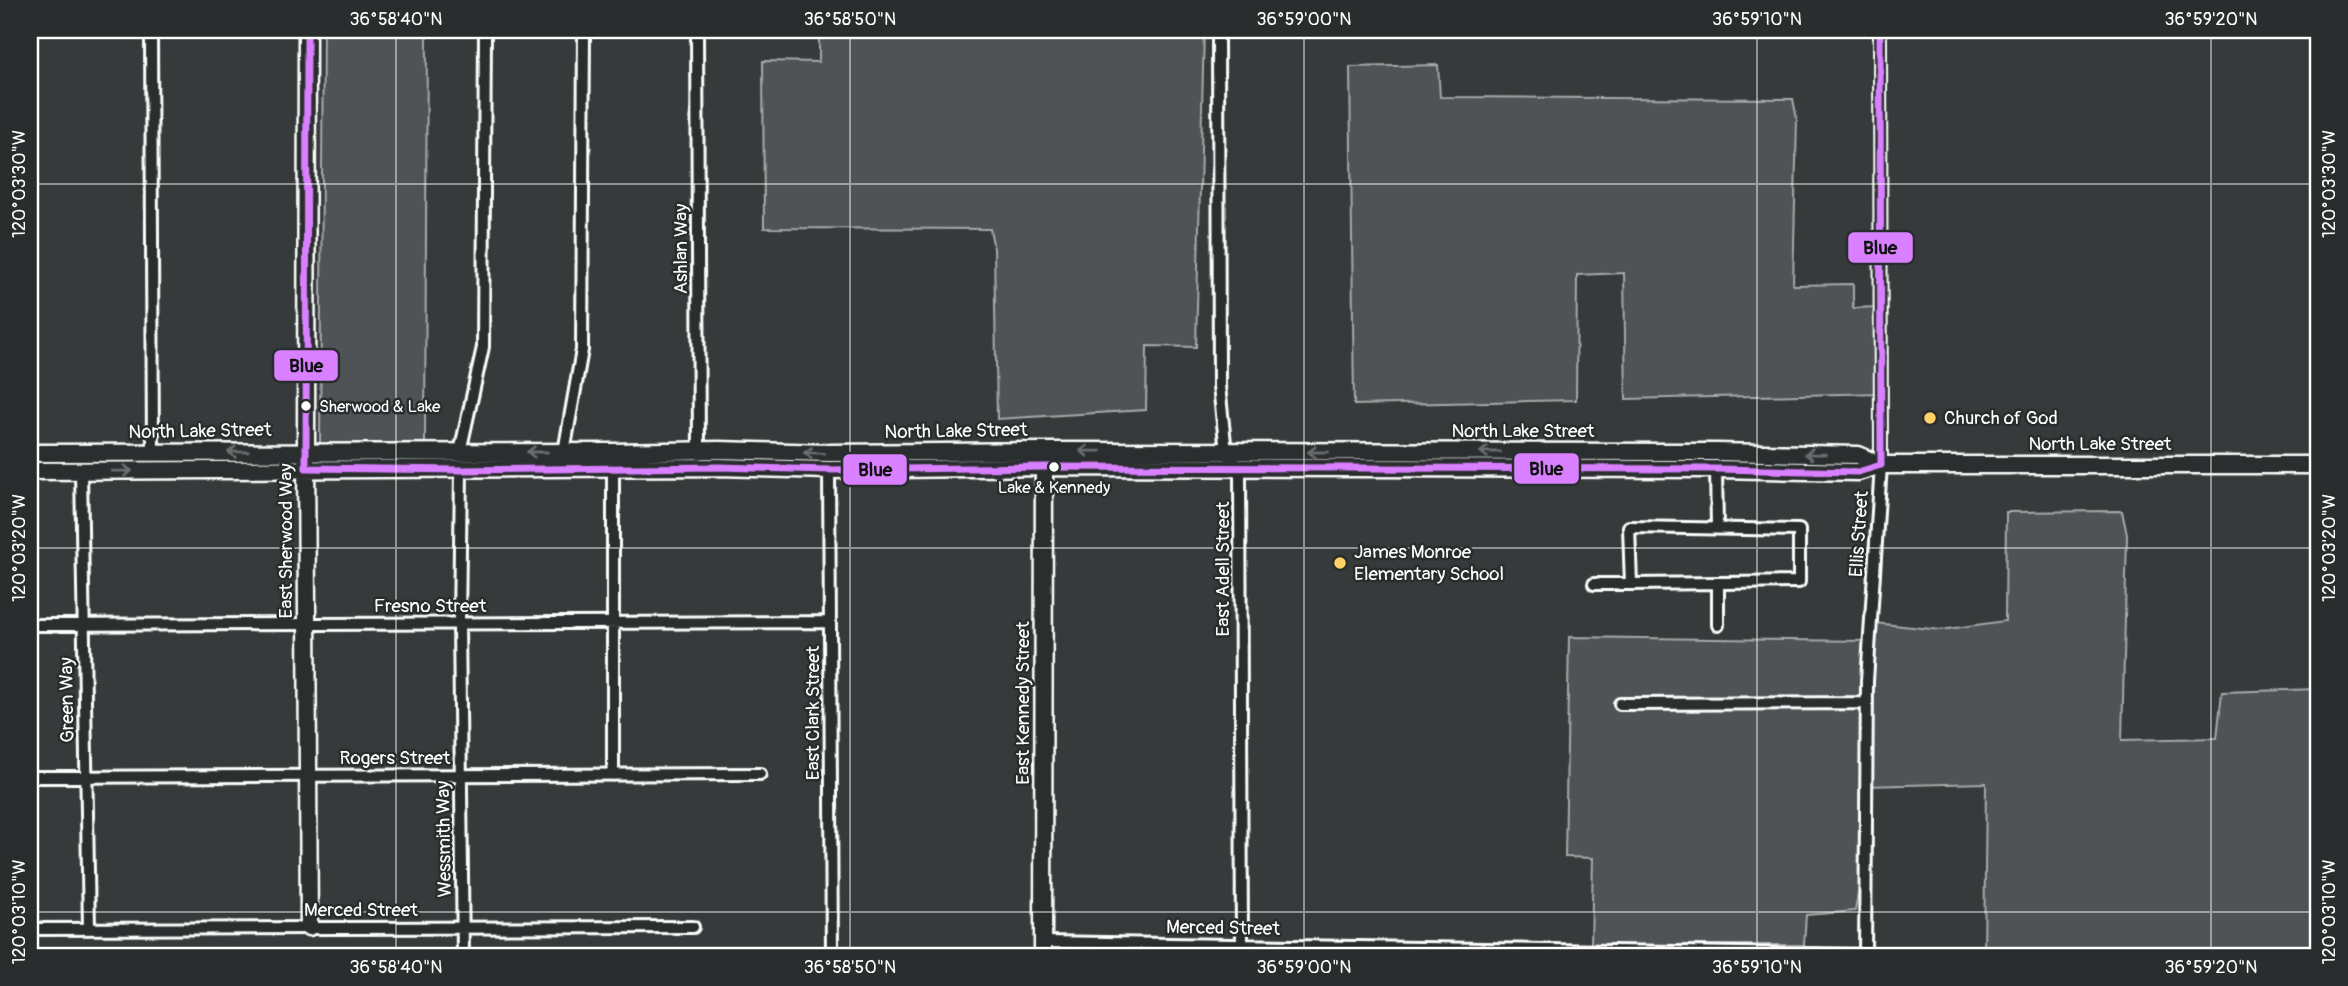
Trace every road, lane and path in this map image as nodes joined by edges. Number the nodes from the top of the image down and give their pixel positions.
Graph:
1 (151, 30) edge
2 (307, 30) edge
3 (485, 30) edge
4 (584, 30) edge
5 (697, 30) edge
6 (1219, 30) edge
7 (1881, 30) edge
8 (699, 450) junction
9 (306, 451) junction
10 (1044, 451) junction
11 (460, 452) junction
12 (564, 452) junction
13 (612, 452) junction
14 (1226, 452) junction
15 (1386, 452) junction
16 (30, 453) edge
17 (153, 453) junction
18 (1716, 460) junction
19 (1881, 465) junction
20 (2318, 465) edge
21 (699, 467) junction
22 (1044, 467) junction
23 (306, 468) junction
24 (1404, 468) junction
25 (613, 469) junction
26 (1240, 469) junction
27 (461, 470) junction
28 (829, 470) junction
29 (30, 471) edge
30 (81, 471) junction
31 (1717, 527) junction
32 (1718, 583) junction
33 (1594, 584) dead end
34 (1631, 584) junction
35 (830, 622) junction
36 (613, 623) junction
37 (307, 624) junction
38 (459, 624) junction
39 (30, 625) edge
40 (84, 625) junction
41 (1718, 625) dead end
42 (1867, 703) junction
43 (1620, 704) dead end
44 (760, 774) dead end
45 (461, 775) junction
46 (612, 775) junction
47 (308, 776) junction
48 (30, 777) edge
49 (86, 777) junction
50 (309, 927) junction
51 (693, 927) dead end
52 (89, 928) junction
53 (463, 928) junction
54 (30, 929) edge
55 (1242, 945) junction
56 (1043, 949) edge
57 (1423, 952) edge
58 (1668, 954) edge
59 (1865, 955) edge
60 (463, 956) edge
61 (832, 956) edge

1 - 17 street
2 - 9 street, East Sherwood Way
3 - 11 street
4 - 12 street
5 - 8 street, Ashlan Way
6 - 14 street
7 - 19 street, Ellis Street
10 -> 8 street, North Lake Street
8 - 13 street, North Lake Street
8 - 21 street, Ashlan Way
9 - 11 street, North Lake Street
9 -> 17 street, North Lake Street
9 - 23 street, East Sherwood Way
14 -> 10 street, North Lake Street
10 - 22 street, East Kennedy Street
12 -> 11 street, North Lake Street
12 - 13 street, North Lake Street
13 - 25 street
15 -> 14 street, North Lake Street
14 - 26 street
18 -> 15 street, North Lake Street
15 - 24 street
16 - 17 street, North Lake Street
18 - 19 street, North Lake Street
18 - 24 street, North Lake Street
18 - 31 street
19 - 20 street, North Lake Street
19 - 42 street, Ellis Street
21 - 25 street, North Lake Street
21 - 28 street, North Lake Street
22 - 26 street, North Lake Street
22 - 28 street, North Lake Street
22 - 56 street, East Kennedy Street
23 - 27 street, North Lake Street
30 -> 23 street, North Lake Street
23 - 37 street, East Sherwood Way
24 - 26 street, North Lake Street
25 - 27 street, North Lake Street
25 - 36 street
26 - 55 street, East Adell Street
27 - 38 street, Wessmith Way
28 - 35 street, East Clark Street
29 - 30 street, North Lake Street
30 - 40 street, Green Way
31 - 32 street
31 - 34 street
32 - 34 street
32 - 41 street
33 - 34 street
35 - 36 street, Fresno Street
35 - 61 street, East Clark Street
36 - 38 street, Fresno Street
36 - 46 street
37 - 38 street, Fresno Street
37 - 40 street, Fresno Street
37 - 47 street, East Sherwood Way
38 - 45 street, Wessmith Way
39 - 40 street, Fresno Street
40 - 49 street, Green Way
42 - 43 street
42 - 59 street, Ellis Street
44 - 46 street, Rogers Street
45 - 46 street, Rogers Street
45 - 47 street, Rogers Street
45 - 53 street, Wessmith Way
47 - 49 street, Rogers Street
47 - 50 street, East Sherwood Way
48 - 49 street, Rogers Street
49 - 52 street, Green Way
50 - 52 street, Merced Street
50 - 53 street, Merced Street
51 - 53 street, Merced Street
52 - 54 street, Merced Street
53 - 60 street, Wessmith Way
55 - 56 street, Merced Street
55 - 57 street, Merced Street
57 - 58 street, Merced Street
58 - 59 street, Merced Street

